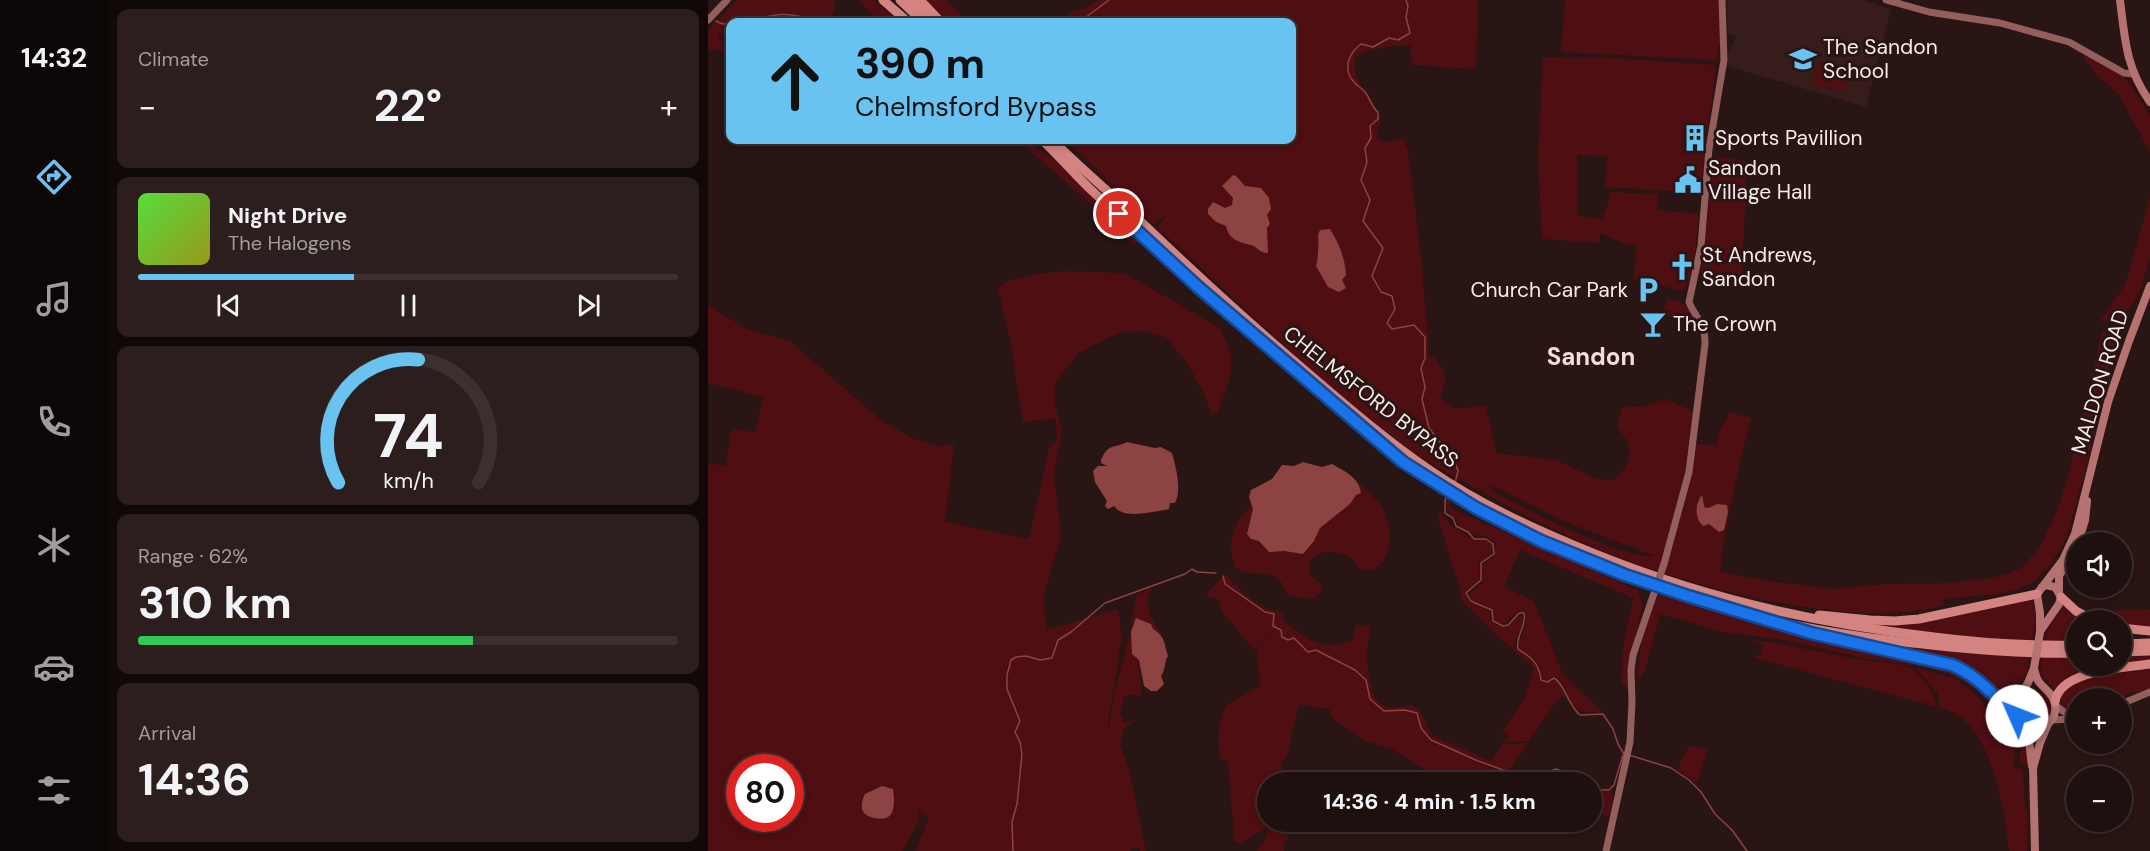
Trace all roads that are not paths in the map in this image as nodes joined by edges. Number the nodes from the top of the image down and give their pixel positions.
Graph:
1 (727, 0) edge
2 (883, 0) edge
3 (900, 0) edge
4 (910, 0) edge
5 (920, 0) edge
6 (1722, 0) edge
7 (1886, 0) edge
8 (2120, 0) edge
9 (903, 18) edge
10 (919, 18) edge
11 (929, 18) edge
12 (937, 18) edge
13 (708, 20) edge
14 (2133, 74) junction
15 (2150, 102) edge
16 (1051, 144) edge
17 (1052, 144) edge
18 (2150, 286) edge
19 (1431, 475) junction
20 (2086, 490) junction
21 (1468, 499) junction
22 (2081, 532) edge
23 (2066, 566) edge
24 (2060, 593) junction
25 (2039, 595) junction
26 (2057, 608) junction
27 (1769, 610) junction
28 (2076, 610) edge
29 (1775, 621) junction
30 (2132, 629) edge
31 (2150, 631) edge
32 (2040, 632) junction
33 (2150, 643) edge
34 (2132, 644) edge
35 (2066, 645) edge
36 (2150, 651) edge
37 (2132, 652) edge
38 (2066, 653) edge
39 (2150, 664) edge
40 (2034, 668) junction
41 (2047, 690) junction
42 (2023, 692) junction
43 (2150, 692) edge
44 (2132, 699) edge
45 (2055, 703) junction
46 (2066, 712) edge
47 (2020, 720) junction
48 (2066, 720) edge
49 (2050, 721) junction
50 (2033, 768) junction
51 (1606, 851) edge
52 (2035, 851) edge

1 - 13 street
2 - 9 highway
3 - 10 highway
4 - 11 highway
5 - 12 highway
6 - 51 street, bridge
7 - 14 street
8 - 14 main road
14 - 15 main road
16 - 19 highway, CHELMSFORD BYPASS
17 - 19 highway, CHELMSFORD BYPASS
18 - 20 main road, MALDON ROAD
19 - 21 highway, CHELMSFORD BYPASS
20 - 22 main road, MALDON ROAD
20 - 25 main road, MALDON ROAD
21 - 27 highway, CHELMSFORD BYPASS
21 - 29 highway, CHELMSFORD BYPASS
23 - 24 main road
24 - 25 main road
24 - 26 main road
24 - 28 highway
25 - 26 main road
25 - 27 highway
25 - 32 main road
26 - 32 main road
27 - 35 highway, CHELMSFORD BYPASS
29 - 38 highway, CHELMSFORD BYPASS
29 - 47 highway
30 - 31 highway
32 - 40 main road, bridge
33 - 34 highway
36 - 37 highway
39 - 45 highway
40 - 41 main road
40 - 42 main road
41 - 42 main road
41 - 45 main road
42 - 47 main road
43 - 44 street
45 - 46 street
45 - 49 main road
47 - 49 main road
47 - 50 main road
48 - 49 street
49 - 50 main road
50 - 52 main road

